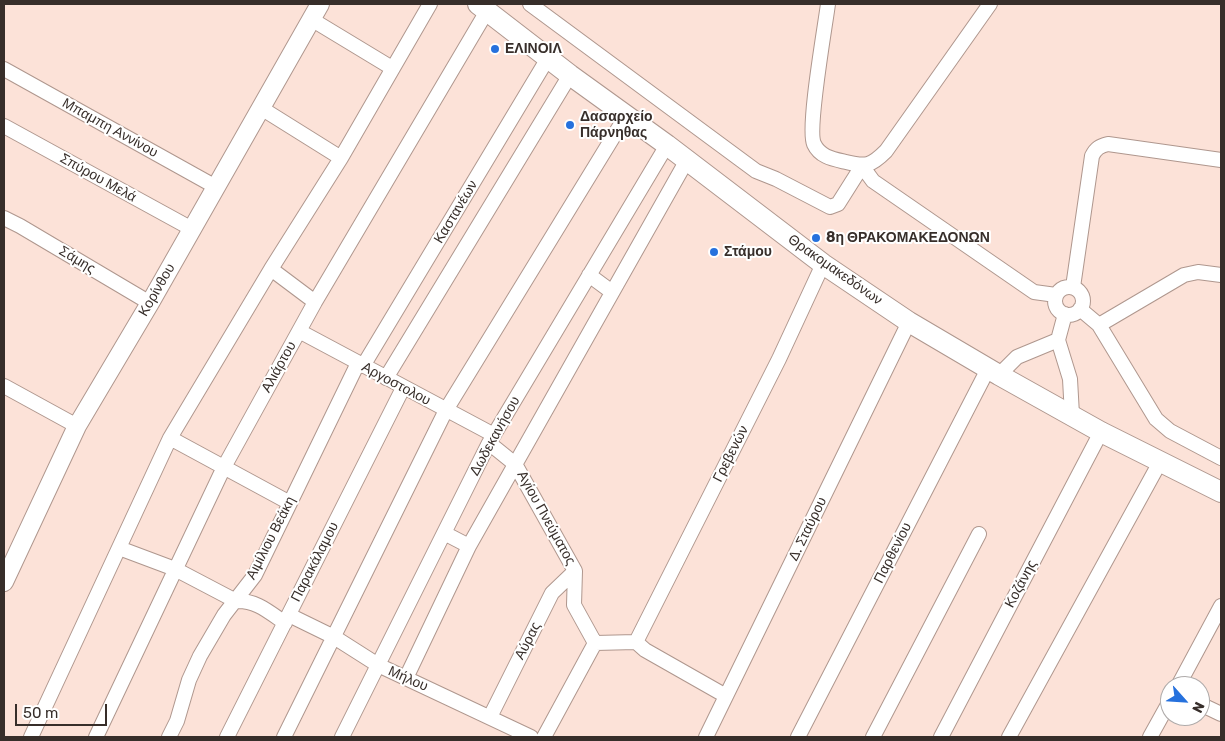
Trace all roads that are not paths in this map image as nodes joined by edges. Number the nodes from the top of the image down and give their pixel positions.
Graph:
1 (430, 4) edge
2 (530, 4) edge
3 (828, 4) edge
4 (990, 4) edge
5 (482, 7) edge
6 (313, 9) edge
7 (548, 58) junction
8 (392, 68) junction
9 (4, 69) edge
10 (570, 74) junction
11 (261, 108) junction
12 (626, 116) junction
13 (4, 126) edge
14 (667, 145) junction
15 (341, 158) junction
16 (688, 160) junction
17 (1221, 160) edge
18 (862, 166) junction
19 (216, 187) junction
20 (4, 218) edge
21 (192, 229) junction
22 (823, 264) junction
23 (271, 269) junction
24 (589, 275) junction
25 (1221, 275) edge
26 (1074, 287) junction
27 (612, 292) junction
28 (1056, 295) junction
29 (315, 302) junction
30 (150, 303) junction
31 (1080, 309) junction
32 (1065, 314) junction
33 (909, 322) junction
34 (1099, 326) junction
35 (299, 332) junction
36 (1058, 340) junction
37 (361, 365) junction
38 (994, 372) junction
39 (386, 378) junction
40 (4, 386) edge
41 (403, 388) junction
42 (446, 410) junction
43 (1072, 415) junction
44 (77, 426) junction
45 (1102, 432) junction
46 (170, 438) junction
47 (492, 439) junction
48 (1221, 458) edge
49 (1160, 462) junction
50 (515, 464) junction
51 (224, 467) junction
52 (1221, 492) edge
53 (290, 503) junction
54 (444, 533) junction
55 (979, 534) dead end
56 (469, 546) junction
57 (119, 548) junction
58 (175, 569) junction
59 (575, 570) junction
60 (4, 582) edge
61 (236, 601) junction
62 (1221, 606) edge
63 (287, 619) junction
64 (334, 637) junction
65 (636, 642) junction
66 (595, 644) junction
67 (378, 665) junction
68 (1183, 676) edge
69 (406, 678) junction
70 (726, 696) junction
71 (490, 717) junction
72 (1160, 719) edge
73 (31, 737) edge
74 (96, 737) edge
75 (169, 737) edge
76 (227, 737) edge
77 (284, 737) edge
78 (342, 737) edge
79 (531, 737) edge
80 (544, 737) edge
81 (706, 737) edge
82 (801, 737) edge
83 (873, 737) edge
84 (941, 737) edge
85 (1009, 737) edge
86 (1150, 737) edge

1 - 8 street
2 - 18 street
3 - 18 street
4 - 18 street
5 - 7 main road, Θρακομακεδόνων
5 - 29 street, Αλιάρτου
6 - 8 street
6 - 11 street, Κορίνθου
7 - 10 main road, Θρακομακεδόνων
7 - 37 street, Καστανέων
8 - 15 street
9 - 19 street, Μπαμπη Αννίνου
10 - 12 main road, Θρακομακεδόνων
10 - 39 street
11 - 15 street
11 - 19 street, Κορίνθου
12 - 14 main road, Θρακομακεδόνων
12 - 42 street
13 - 21 street, Σπύρου Μελά
14 - 16 main road, Θρακομακεδόνων
14 - 24 street, Δωδεκανήσου
15 - 23 street
16 - 22 main road, Θρακομακεδόνων
16 - 27 street
17 - 26 street
18 - 28 street
19 - 21 street, Κορίνθου
20 - 30 street, Σάμης
21 - 30 street, Κορίνθου
22 - 33 main road, Θρακομακεδόνων
22 - 65 street, Γρεβενών
23 - 29 street
23 - 46 street
24 - 27 street
24 - 47 street, Δωδεκανήσου
25 - 34 street
26 - 28 street
26 - 31 street
27 - 50 street
28 - 32 street
29 - 35 street, Αλιάρτου
30 - 44 street, Κορίνθου
31 - 32 street
31 - 34 street
32 - 36 street
33 - 38 main road, Θρακομακεδόνων
33 - 70 street, Δ. Σταύρου
34 - 48 street
35 - 37 street, Αργοστολου
35 - 51 street, Αλιάρτου
36 - 38 street, Παρθενίου
36 - 43 street
37 - 39 street, Αργοστολου
37 - 53 street, Αιμίλιου Βεάκη
38 - 43 main road, Θρακομακεδόνων
38 - 82 street, Παρθενίου
39 - 41 street, Αργοστολου
40 - 44 street
41 - 42 street, Αργοστολου
41 - 63 street, Παρακάλαμου
42 - 47 street, Αργοστολου
42 - 64 street
43 - 45 main road, Θρακομακεδόνων
44 - 60 street, Κορίνθου
45 - 49 main road, Θρακομακεδόνων
45 - 84 street, Κοζάνης
46 - 51 street
46 - 57 street
47 - 50 street, Αγίου Πνεύματος
47 - 54 street, Δωδεκανήσου
49 - 52 main road, Θρακομακεδόνων
49 - 85 street
50 - 56 street
50 - 59 street, Αγίου Πνεύματος
51 - 53 street
51 - 58 street, Αλιάρτου
53 - 61 street, Αιμίλιου Βεάκη
54 - 56 street
54 - 67 street, Δωδεκανήσου
55 - 83 street
56 - 69 street
57 - 58 street, Μήλου
57 - 73 street
58 - 61 street, Μήλου
58 - 74 street, Αλιάρτου
59 - 66 street, Αγίου Πνεύματος
59 - 71 street, Αύρας
61 - 63 street, Μήλου
61 - 75 street, Αιμίλιου Βεάκη
62 - 68 street
63 - 64 street, Μήλου
63 - 76 street, Παρακάλαμου
64 - 67 street, Μήλου
64 - 77 street
65 - 66 street
65 - 70 street
66 - 80 street
67 - 69 street, Μήλου
67 - 78 street, Δωδεκανήσου
69 - 71 street, Μήλου
70 - 81 street, Δ. Σταύρου
71 - 79 street, Μήλου
72 - 86 street

